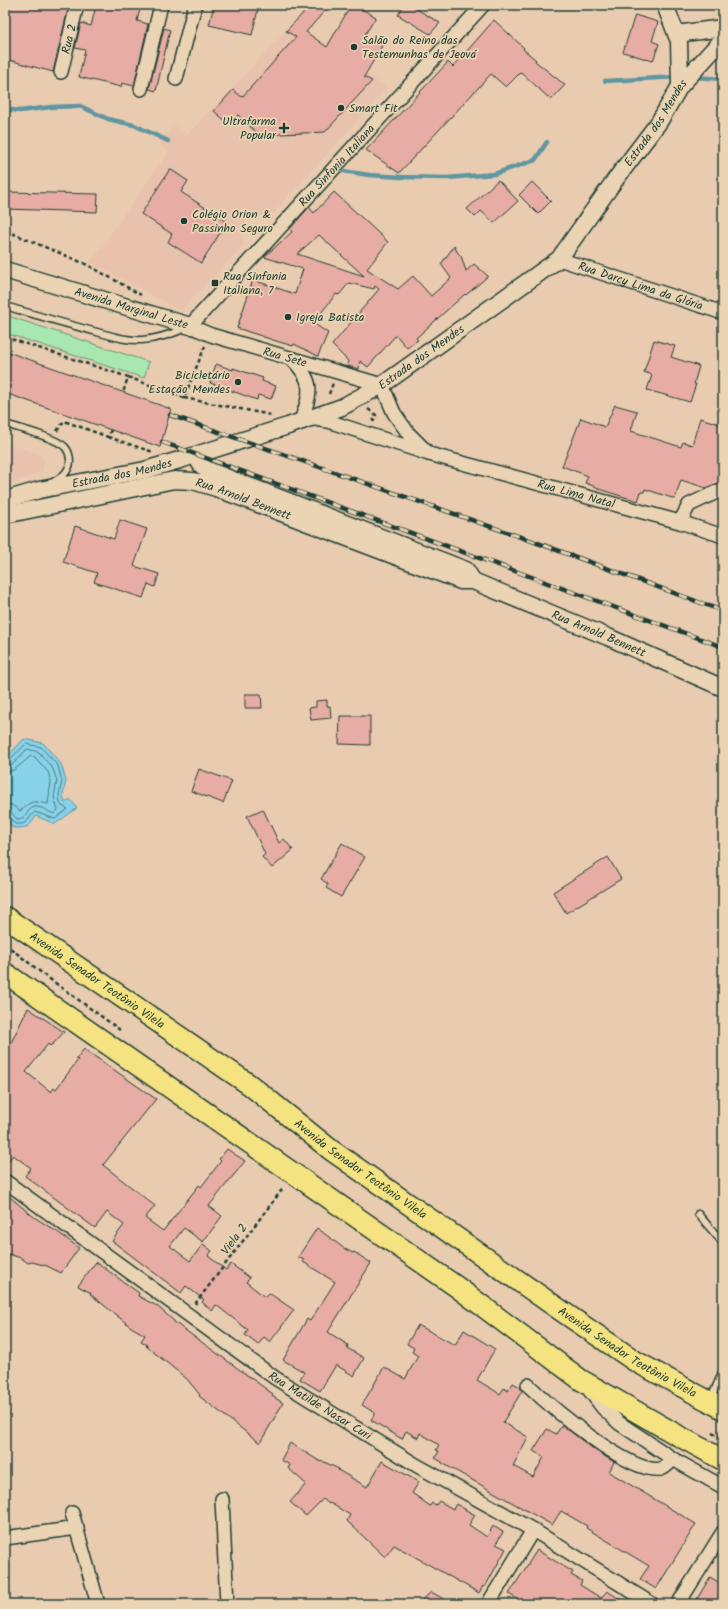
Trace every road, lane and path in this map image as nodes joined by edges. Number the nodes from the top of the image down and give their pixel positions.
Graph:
1 (77, 5) edge
2 (161, 5) edge
3 (195, 5) edge
4 (483, 5) edge
5 (665, 5) edge
6 (723, 28) edge
7 (676, 34) junction
8 (723, 40) edge
9 (61, 72) dead end
10 (176, 79) dead end
11 (680, 86) junction
12 (141, 89) dead end
13 (5, 234) edge
14 (559, 259) junction
15 (5, 270) edge
16 (145, 297) dead end
17 (5, 306) edge
18 (723, 313) edge
19 (190, 326) junction
20 (211, 335) junction
21 (5, 337) edge
22 (204, 348) junction
23 (211, 350) dead end
24 (292, 359) junction
25 (128, 377) junction
26 (382, 386) junction
27 (123, 393) dead end
28 (184, 398) junction
29 (270, 419) dead end
30 (305, 420) junction
31 (5, 424) edge
32 (111, 430) dead end
33 (108, 437) junction
34 (52, 440) junction
35 (155, 453) dead end
36 (199, 454) junction
37 (429, 454) junction
38 (723, 489) edge
39 (39, 490) junction
40 (5, 500) edge
41 (5, 515) edge
42 (680, 522) junction
43 (723, 536) edge
44 (473, 582) junction
45 (723, 688) edge
46 (5, 917) edge
47 (5, 973) edge
48 (294, 1174) junction
49 (5, 1181) edge
50 (698, 1214) dead end
51 (723, 1243) edge
52 (188, 1314) junction
53 (723, 1370) edge
54 (581, 1380) junction
55 (528, 1385) dead end
56 (716, 1405) edge
57 (673, 1459) junction
58 (723, 1460) edge
59 (723, 1487) edge
60 (222, 1499) dead end
61 (72, 1512) dead end
62 (77, 1528) junction
63 (533, 1530) junction
64 (723, 1532) edge
65 (5, 1538) edge
66 (98, 1604) edge
67 (227, 1604) edge
68 (488, 1604) edge
69 (652, 1604) edge
70 (678, 1604) edge

1 - 9 street, Rua 2
2 - 12 street
3 - 10 street
4 - 19 street, Rua Sinfonia Italiana
5 - 7 street
6 - 7 street
7 - 11 street
8 - 11 street, Estrada dos Mendes
11 - 14 street, Estrada dos Mendes
13 - 16 path
14 - 18 street, Rua Darcy Lima da Glória
14 - 26 street, Estrada dos Mendes
15 - 19 street, Avenida Marginal Leste
17 - 19 lane, Avenida Marginal Leste
19 - 20 street, Rua Sete
20 - 22 path
20 - 24 street, Rua Sete
21 - 25 path
22 - 23 path
22 - 28 path
24 - 26 street, Rua Sete
24 - 30 street
25 - 27 path
25 - 28 path
26 - 30 street, Estrada dos Mendes
26 - 37 street, Rua Lima Natal
28 - 29 path
30 - 36 street, Estrada dos Mendes
30 - 37 street, Rua Lima Natal
31 - 34 lane
32 - 33 path
33 - 34 path
33 - 35 path
34 - 39 lane
36 - 39 street, Estrada dos Mendes
36 - 44 street, Rua Arnold Bennett
37 - 42 street, Rua Lima Natal
38 - 42 street
39 - 40 street, Estrada dos Mendes
41 - 44 street, Rua Arnold Bennett
42 - 43 street, Rua Lima Natal
44 - 45 street, Rua Arnold Bennett
46 - 56 main road, Avenida Senador Teotônio Vilela
47 - 48 main road
48 - 52 path, Viela 2
48 - 54 main road
49 - 52 street, Rua Matilde Nasar Curi
50 - 51 lane
52 - 63 street, Rua Matilde Nasar Curi
53 - 56 lane
54 - 57 street
54 - 58 main road
55 - 57 street
57 - 59 street
60 - 67 street
61 - 62 street
62 - 65 street
62 - 66 street
63 - 68 street
63 - 69 street, Rua Matilde Nasar Curi
64 - 70 street

